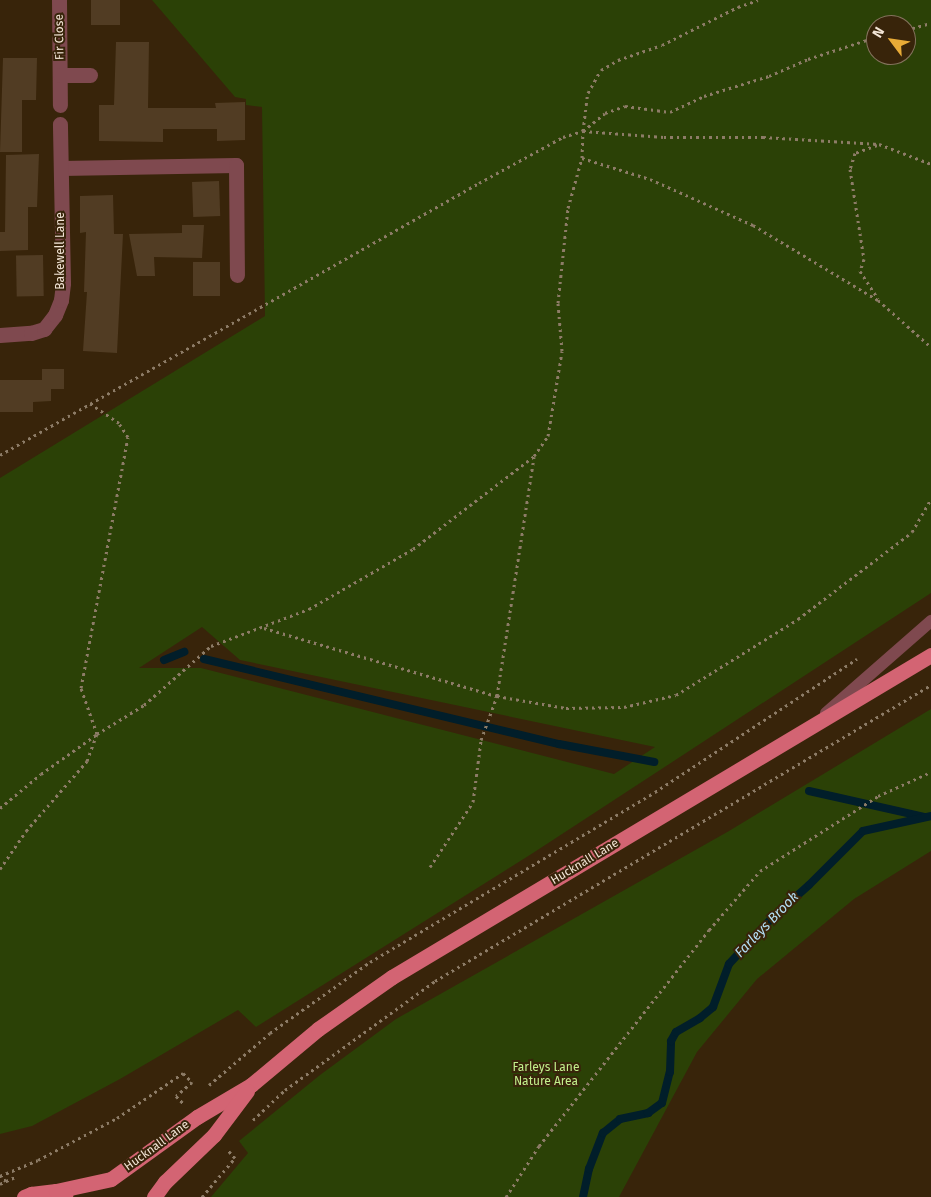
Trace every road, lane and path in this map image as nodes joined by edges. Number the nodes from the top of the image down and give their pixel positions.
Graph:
1 (59, 0) edge
2 (758, 0) edge
3 (931, 24) edge
4 (916, 28) edge
5 (866, 41) edge
6 (60, 75) junction
7 (90, 75) dead end
8 (60, 105) dead end
9 (60, 124) dead end
10 (583, 131) junction
11 (880, 144) junction
12 (582, 158) junction
13 (931, 164) edge
14 (61, 168) junction
15 (237, 275) dead end
16 (878, 300) junction
17 (0, 335) edge
18 (931, 347) edge
19 (88, 403) junction
20 (0, 455) edge
21 (534, 456) junction
22 (931, 499) edge
23 (931, 622) edge
24 (263, 628) junction
25 (931, 655) edge
26 (859, 657) dead end
27 (931, 685) edge
28 (497, 696) junction
29 (807, 729) junction
30 (97, 734) junction
31 (931, 772) edge
32 (0, 808) edge
33 (430, 868) dead end
34 (0, 869) edge
35 (251, 1086) junction
36 (206, 1087) dead end
37 (180, 1110) dead end
38 (251, 1121) dead end
39 (224, 1146) dead end
40 (22, 1175) dead end
41 (0, 1176) edge
42 (6, 1181) junction
43 (0, 1184) edge
44 (56, 1191) junction
45 (24, 1197) edge
46 (78, 1197) edge
47 (154, 1197) edge
48 (202, 1197) edge
49 (506, 1197) edge

1 - 6 street, Fir Close
2 - 10 path
3 - 4 path
5 - 10 path
6 - 7 street, Fir Close
6 - 8 street, Fir Close
9 - 14 street, Bakewell Lane
10 - 11 path
10 - 12 path
10 - 19 path
11 - 13 path
11 - 16 path
12 - 16 path
12 - 21 path
14 - 15 street
14 - 17 street, Bakewell Lane
16 - 18 path
19 - 20 path
19 - 30 path
21 - 24 path
21 - 28 path
22 - 28 path
23 - 29 lane
24 - 28 path
24 - 30 path
25 - 29 main road, Hucknall Lane
26 - 36 path
27 - 38 path
28 - 33 path
29 - 35 main road, Hucknall Lane
30 - 32 path
30 - 34 path
31 - 49 path
35 - 44 main road, Hucknall Lane
35 - 47 main road, Hucknall Lane
37 - 41 path
39 - 48 path
40 - 42 path
41 - 42 path
42 - 43 path
44 - 45 main road, Hucknall Lane
44 - 46 main road, Hucknall Lane

